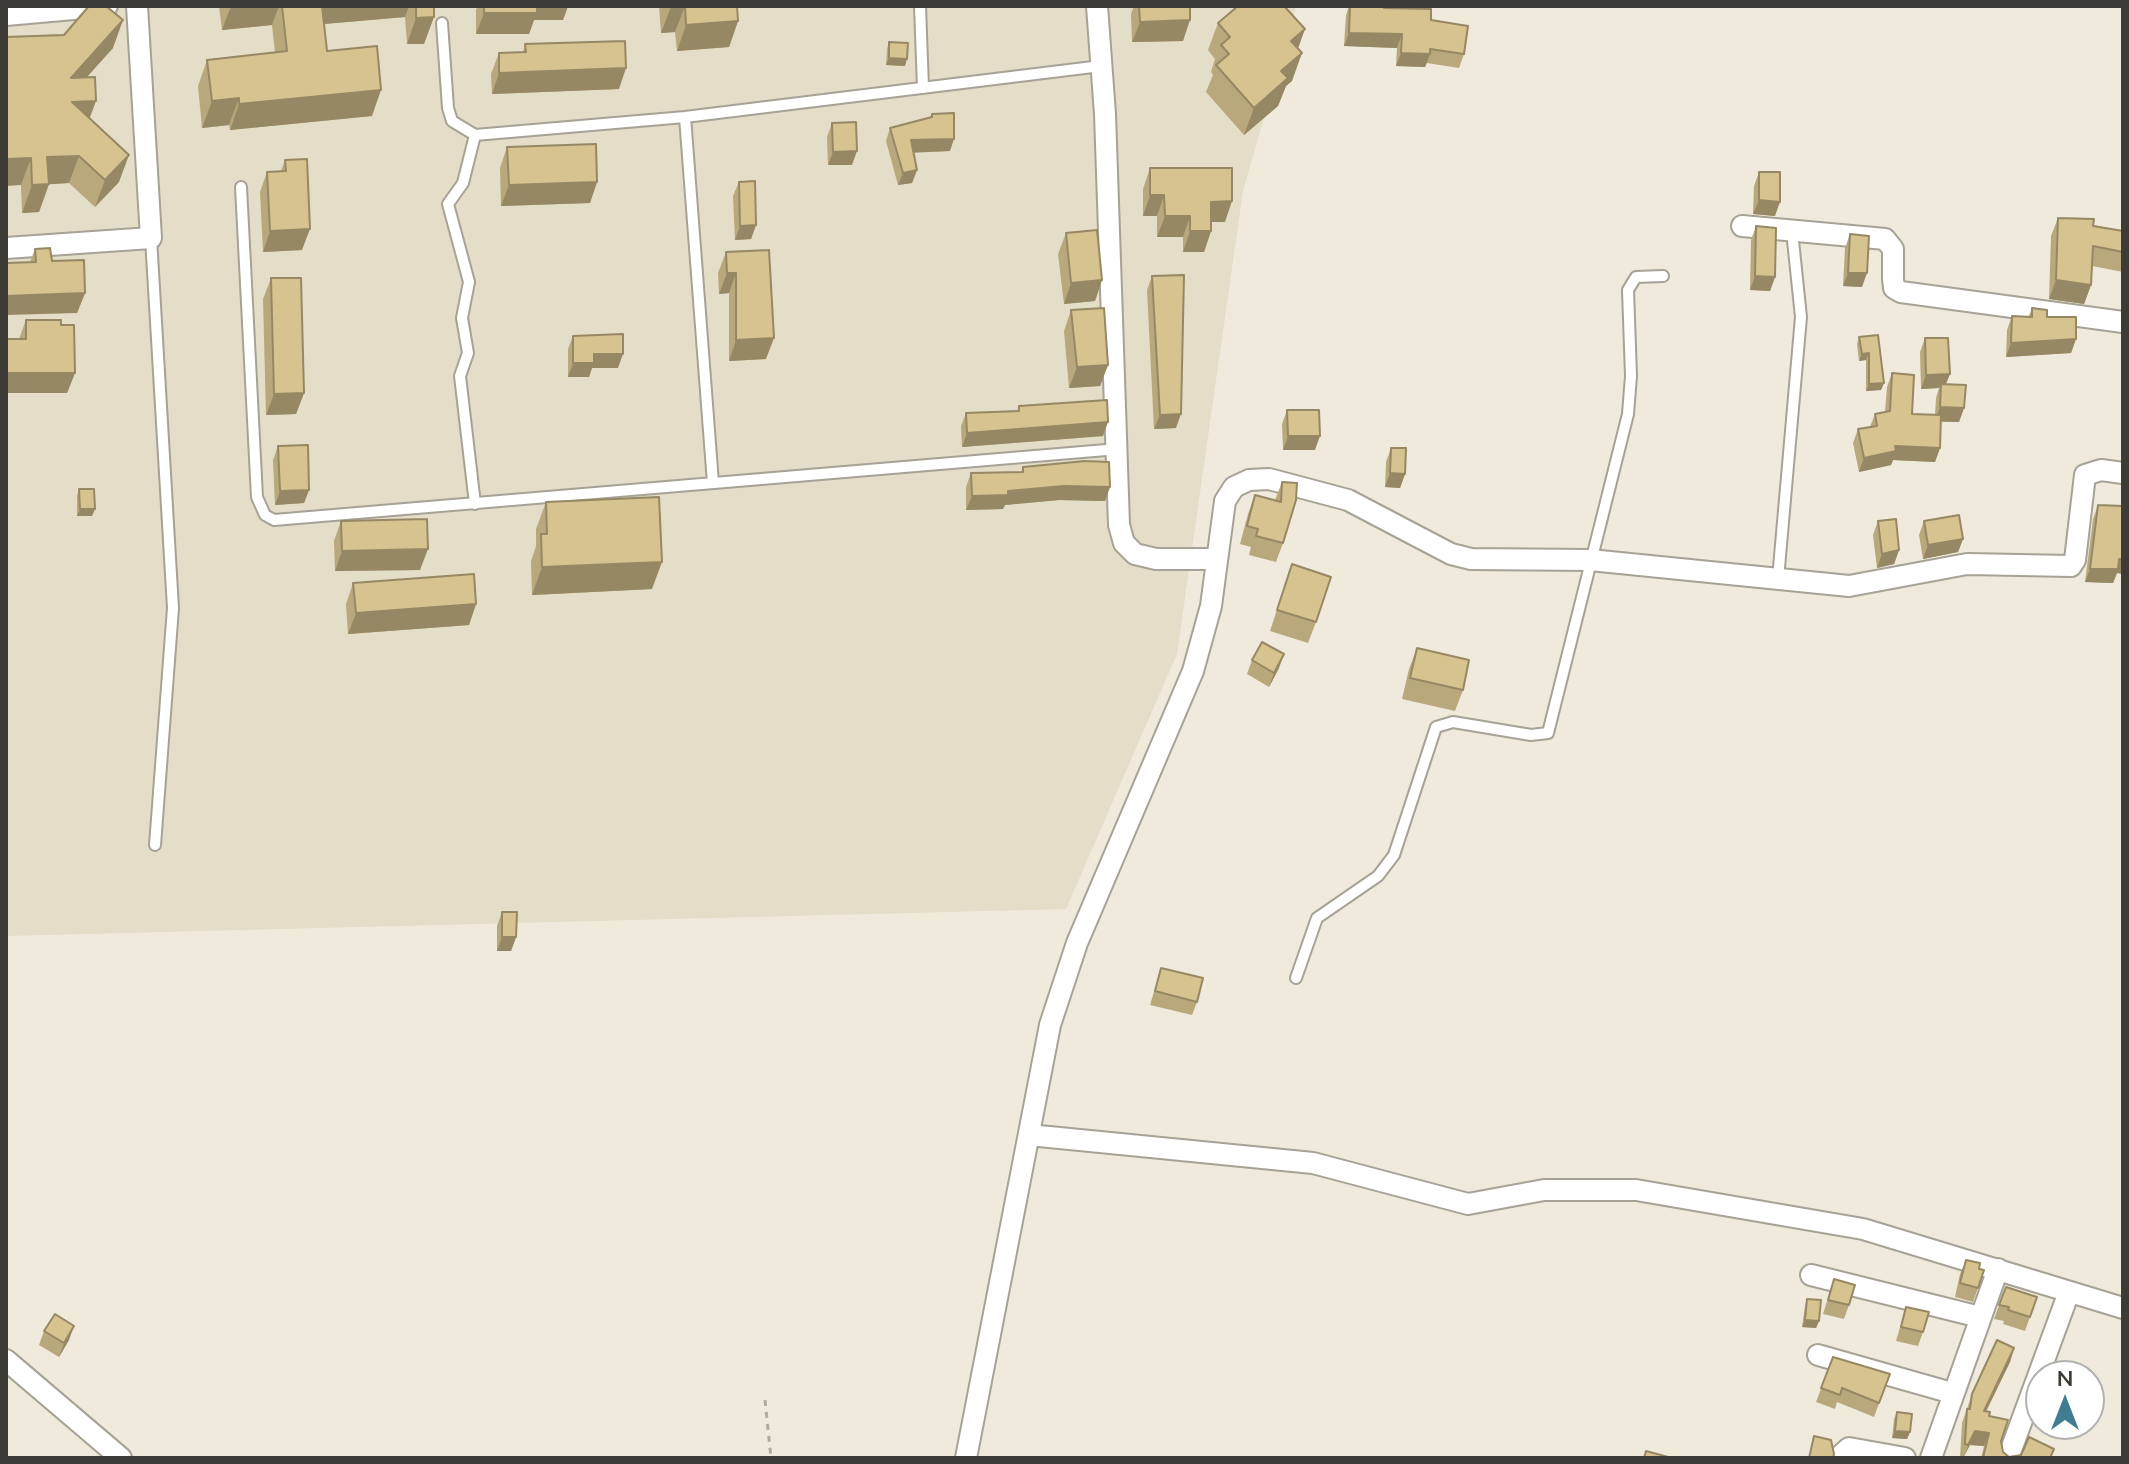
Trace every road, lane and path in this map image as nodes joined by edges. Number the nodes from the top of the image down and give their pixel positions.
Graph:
1 (107, 6) edge
2 (137, 6) edge
3 (920, 6) edge
4 (1097, 6) edge
5 (6, 15) edge
6 (442, 23) dead end
7 (1101, 66) junction
8 (923, 88) junction
9 (685, 117) junction
10 (475, 135) junction
11 (241, 187) dead end
12 (1742, 226) dead end
13 (1792, 231) junction
14 (151, 238) junction
15 (6, 248) edge
16 (1663, 276) dead end
17 (2123, 322) edge
18 (1118, 449) junction
19 (2123, 473) edge
20 (713, 483) junction
21 (475, 504) junction
22 (1215, 559) junction
23 (1590, 560) junction
24 (1778, 579) junction
25 (155, 845) dead end
26 (1296, 978) dead end
27 (1029, 1135) junction
28 (1998, 1269) junction
29 (1811, 1275) dead end
30 (2069, 1292) junction
31 (2123, 1308) edge
32 (1980, 1317) junction
33 (1818, 1355) dead end
34 (6, 1360) edge
35 (1952, 1393) junction
36 (765, 1400) dead end
37 (121, 1458) edge
38 (771, 1458) edge
39 (966, 1458) edge
40 (1838, 1458) edge
41 (1905, 1458) edge
42 (1931, 1458) edge
43 (2008, 1458) edge

1 - 5 street
2 - 14 street
3 - 8 lane
4 - 7 street
6 - 10 lane
7 - 8 lane
7 - 18 street
8 - 9 lane
9 - 10 lane
9 - 20 lane
10 - 21 lane
11 - 21 lane
12 - 13 street
13 - 17 street
13 - 24 lane
14 - 15 street
14 - 25 lane
16 - 23 lane
18 - 20 lane
18 - 22 street
19 - 24 street
20 - 21 lane
22 - 23 street
22 - 27 street
23 - 24 street
23 - 26 lane
27 - 28 street
27 - 39 street
28 - 30 street
28 - 32 street
29 - 32 street
30 - 31 street
30 - 43 street
32 - 35 street
33 - 35 street
34 - 37 street
35 - 42 street
36 - 38 path
40 - 41 street

